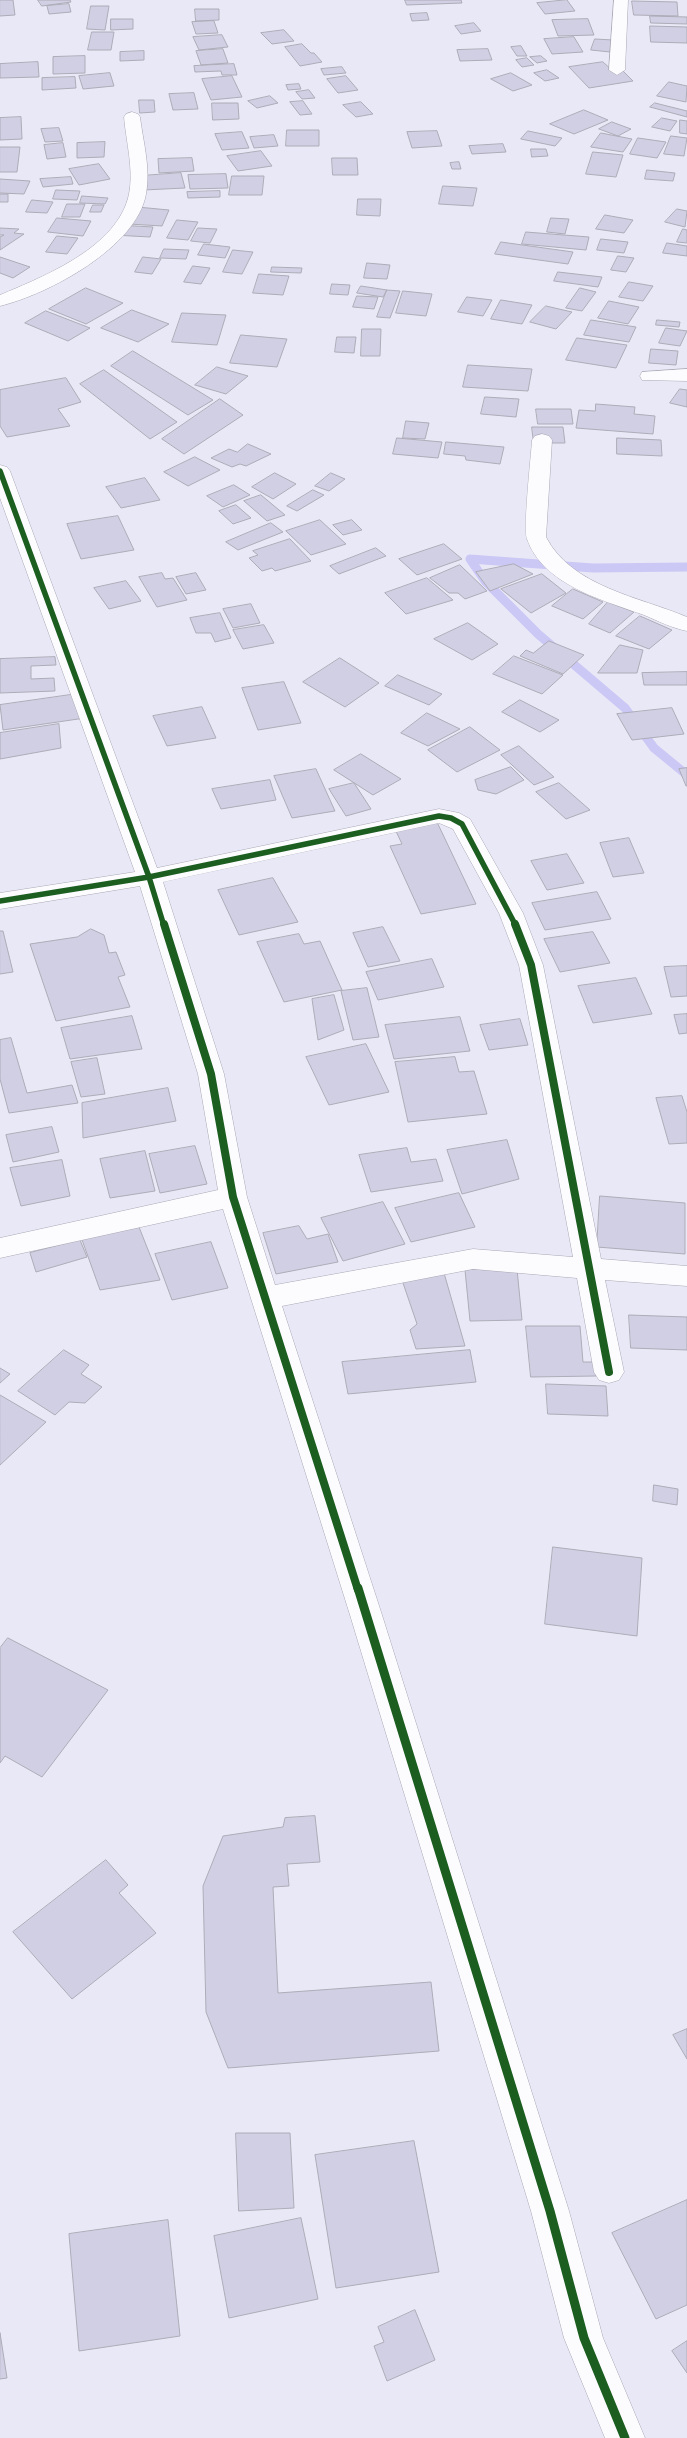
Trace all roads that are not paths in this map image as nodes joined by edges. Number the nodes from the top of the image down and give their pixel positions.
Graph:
1 (621, 0) edge
2 (617, 70) dead end
3 (132, 117) dead end
4 (0, 301) edge
5 (687, 375) edge
6 (649, 376) dead end
7 (542, 440) dead end
8 (0, 471) edge
9 (687, 625) edge
10 (149, 877) junction
11 (0, 901) edge
12 (233, 1197) junction
13 (0, 1248) edge
14 (589, 1267) junction
15 (687, 1276) edge
16 (265, 1298) junction
17 (609, 1372) dead end
18 (625, 2438) edge

1 - 2 street
3 - 4 street
5 - 6 street
7 - 9 street
8 - 10 street
10 - 11 street
10 - 12 street
10 - 14 street
12 - 13 street
12 - 16 street
14 - 15 street
14 - 16 street
14 - 17 street
16 - 18 street

